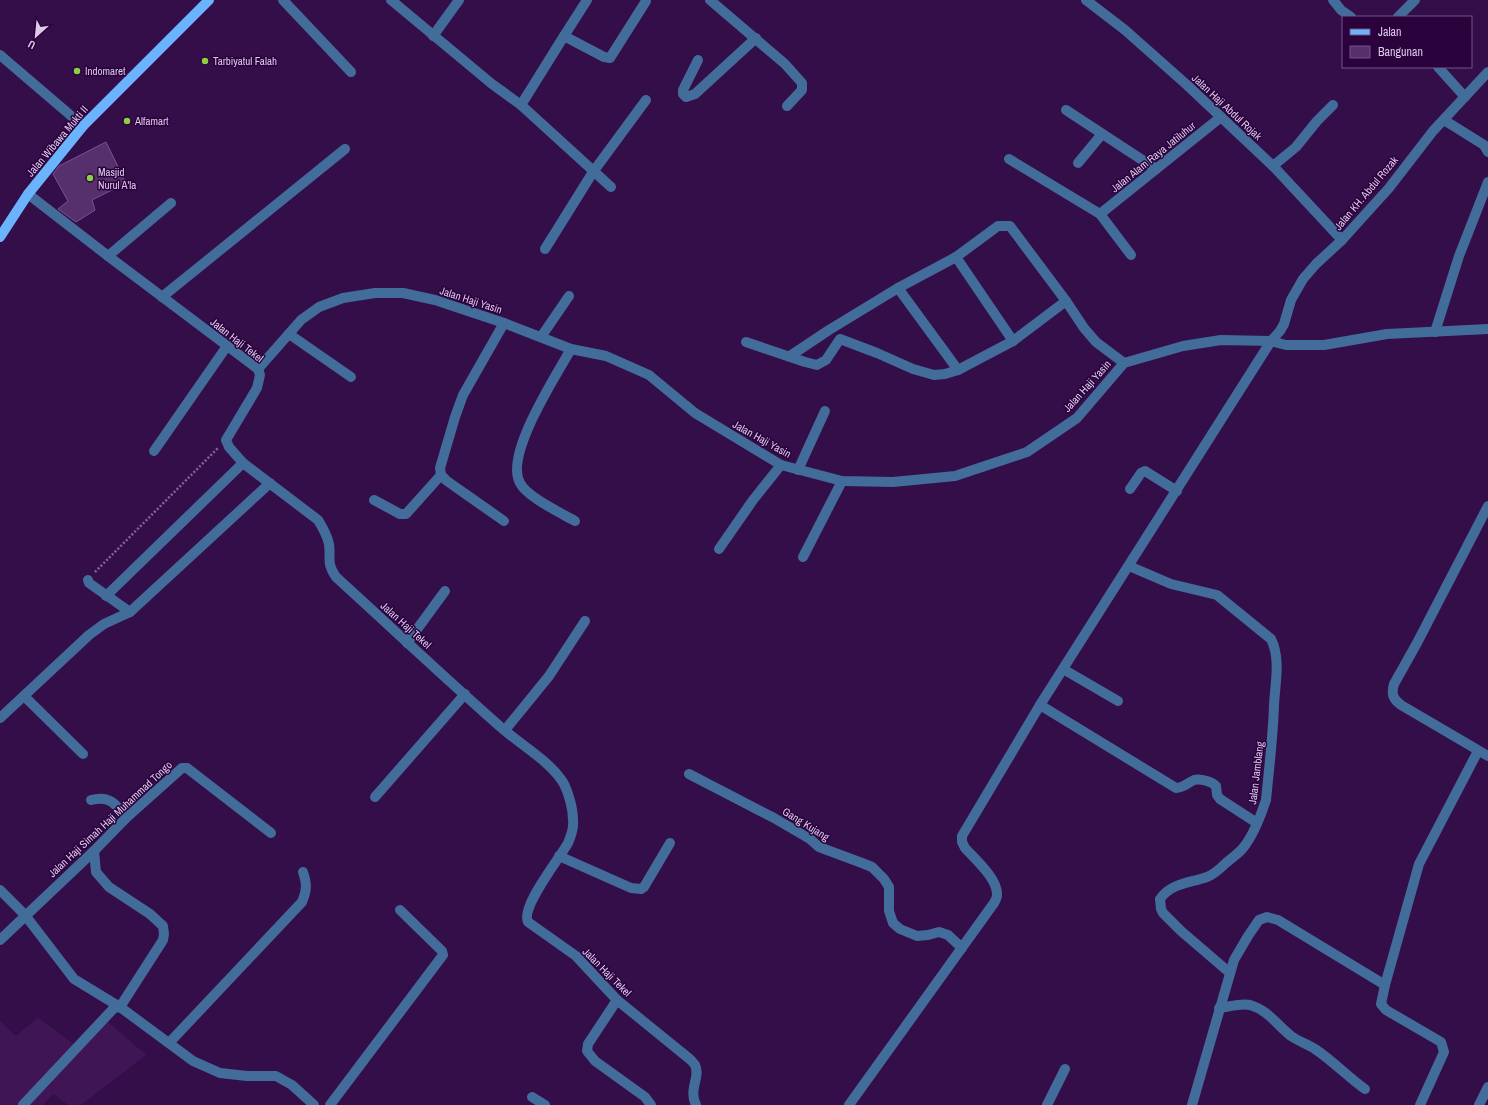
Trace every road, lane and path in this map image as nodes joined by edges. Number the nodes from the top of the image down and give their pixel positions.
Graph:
1 (209, 0) edge
2 (283, 0) edge
3 (391, 0) edge
4 (459, 0) edge
5 (587, 0) edge
6 (710, 0) edge
7 (1086, 0) edge
8 (1333, 0) edge
9 (1416, 0) edge
10 (646, 1) dead end
11 (1350, 16) edge
12 (1399, 16) edge
13 (433, 36) junction
14 (564, 36) junction
15 (756, 38) junction
16 (0, 56) edge
17 (698, 60) dead end
18 (1439, 68) edge
19 (351, 72) dead end
20 (1488, 72) edge
21 (1465, 97) junction
22 (646, 100) dead end
23 (521, 105) junction
24 (1333, 105) dead end
25 (787, 106) dead end
26 (1066, 110) dead end
27 (1221, 117) junction
28 (1444, 120) junction
29 (83, 126) junction
30 (1102, 134) junction
31 (345, 150) dead end
32 (1488, 152) edge
33 (1009, 158) dead end
34 (1078, 163) dead end
35 (1272, 166) junction
36 (1156, 169) junction
37 (593, 172) junction
38 (1488, 182) edge
39 (611, 187) dead end
40 (28, 194) junction
41 (171, 203) dead end
42 (1100, 214) junction
43 (0, 237) edge
44 (1342, 240) junction
45 (545, 249) dead end
46 (1131, 255) dead end
47 (108, 256) junction
48 (956, 257) junction
49 (898, 288) junction
50 (569, 296) dead end
51 (162, 297) junction
52 (1066, 301) junction
53 (504, 323) junction
54 (1488, 329) edge
55 (829, 330) junction
56 (1435, 332) junction
57 (289, 334) junction
58 (541, 337) junction
59 (840, 339) junction
60 (1013, 341) junction
61 (1271, 341) junction
62 (746, 342) dead end
63 (227, 346) junction
64 (570, 349) junction
65 (790, 356) junction
66 (1124, 363) junction
67 (258, 369) junction
68 (958, 370) junction
69 (351, 377) dead end
70 (824, 411) dead end
71 (226, 440) junction
72 (154, 451) dead end
73 (243, 463) junction
74 (781, 466) junction
75 (798, 470) junction
76 (441, 475) junction
77 (842, 481) junction
78 (270, 483) junction
79 (1130, 489) dead end
80 (1177, 492) junction
81 (374, 500) dead end
82 (1488, 506) edge
83 (504, 521) dead end
84 (575, 521) dead end
85 (720, 550) dead end
86 (803, 557) dead end
87 (1129, 566) junction
88 (88, 580) joint
89 (445, 591) dead end
90 (106, 596) junction
91 (130, 612) junction
92 (586, 621) dead end
93 (408, 642) junction
94 (1063, 669) junction
95 (464, 694) junction
96 (24, 696) junction
97 (1118, 701) dead end
98 (1040, 705) junction
99 (0, 718) edge
100 (504, 730) junction
101 (1478, 751) junction
102 (84, 754) dead end
103 (1488, 756) edge
104 (689, 774) dead end
105 (374, 797) dead end
106 (91, 800) dead end
107 (126, 818) junction
108 (1257, 823) junction
109 (271, 833) dead end
110 (670, 843) dead end
111 (94, 851) junction
112 (559, 856) junction
113 (303, 872) dead end
114 (0, 890) edge
115 (400, 910) dead end
116 (25, 915) junction
117 (0, 940) edge
118 (962, 948) junction
119 (1230, 973) junction
120 (1385, 985) junction
121 (616, 1000) junction
122 (120, 1007) junction
123 (1219, 1008) junction
124 (169, 1043) junction
125 (1065, 1069) dead end
126 (1488, 1087) edge
127 (1365, 1089) dead end
128 (532, 1097) dead end
129 (23, 1105) edge
130 (314, 1105) edge
131 (330, 1105) edge
132 (545, 1105) edge
133 (651, 1105) edge
134 (696, 1105) edge
135 (849, 1105) edge
136 (1047, 1105) edge
137 (1192, 1105) edge
138 (1420, 1105) edge
139 (1479, 1105) edge

1 - 29 main road, Jalan Wibawa Mukti II
2 - 19 street
3 - 13 street
4 - 13 street
5 - 14 street
6 - 15 street
7 - 27 street, Jalan Haji Abdul Rojak
8 - 11 street
9 - 12 street
10 - 14 street
13 - 23 street
14 - 23 street
15 - 17 street
15 - 25 street
16 - 29 street
18 - 21 street
20 - 21 street, Jalan KH. Abdul Rozak
21 - 28 street, Jalan KH. Abdul Rozak
22 - 37 street
23 - 37 street
24 - 35 street
26 - 30 street
27 - 35 street, Jalan Haji Abdul Rojak
27 - 36 street, Jalan Alam Raya Jatiluhur
28 - 32 street
28 - 44 street, Jalan KH. Abdul Rozak
29 - 40 main road, Jalan Wibawa Mukti II
30 - 34 street
30 - 36 street
31 - 51 street
33 - 42 street
35 - 44 street, Jalan Haji Abdul Rojak
36 - 42 street, Jalan Alam Raya Jatiluhur
37 - 39 street
37 - 45 street
38 - 56 street
40 - 43 main road, Jalan Wibawa Mukti II
40 - 47 street, Jalan Haji Tekel
41 - 47 street
42 - 46 street
44 - 61 street, Jalan KH. Abdul Rozak
47 - 51 street, Jalan Haji Tekel
48 - 49 street
48 - 52 street
48 - 60 street
49 - 55 street
49 - 68 street
50 - 58 street
51 - 63 street, Jalan Haji Tekel
52 - 60 street
52 - 66 street
53 - 57 street, Jalan Haji Yasin
53 - 58 street, Jalan Haji Yasin
53 - 76 street
54 - 56 street, Jalan Haji Yasin
55 - 59 street
55 - 65 street
56 - 61 street, Jalan Haji Yasin
57 - 67 street, Jalan Haji Yasin
57 - 69 street
58 - 64 street, Jalan Haji Yasin
59 - 65 street
59 - 68 street
60 - 68 street
61 - 66 street, Jalan Haji Yasin
61 - 80 street, Jalan KH. Abdul Rozak
62 - 65 street
63 - 67 street, Jalan Haji Tekel
63 - 72 street
64 - 74 street, Jalan Haji Yasin
64 - 84 street
66 - 77 street, Jalan Haji Yasin
67 - 71 street, Jalan Haji Tekel
70 - 75 street
71 - 73 street, Jalan Haji Tekel
71 - 88 path
73 - 78 street, Jalan Haji Tekel
73 - 90 street
74 - 75 street, Jalan Haji Yasin
74 - 85 street
75 - 77 street, Jalan Haji Yasin
76 - 81 street
76 - 83 street
77 - 86 street
78 - 91 street
78 - 93 street, Jalan Haji Tekel
79 - 80 street
80 - 87 street, Jalan KH. Abdul Rozak
82 - 101 street
87 - 94 street, Jalan KH. Abdul Rozak
87 - 108 street, Jalan Jamblang
88 - 90 street
89 - 93 street
90 - 91 street
91 - 96 street
92 - 100 street
93 - 95 street, Jalan Haji Tekel
94 - 97 street
94 - 98 street, Jalan KH. Abdul Rozak
95 - 100 street, Jalan Haji Tekel
95 - 105 street
96 - 99 street
96 - 102 street
98 - 108 street
98 - 118 street, Jalan KH. Abdul Rozak
100 - 112 street, Jalan Haji Tekel
101 - 103 street
101 - 120 street
104 - 118 street, Gang Kujang
106 - 107 street
107 - 109 street, Jalan Haji Simah Haji Muhammad Tongo
107 - 111 street, Jalan Haji Simah Haji Muhammad Tongo
108 - 119 street, Jalan Jamblang
110 - 112 street
111 - 116 street, Jalan Haji Simah Haji Muhammad Tongo
111 - 122 street
112 - 121 street, Jalan Haji Tekel
113 - 124 street
114 - 116 street
115 - 131 street
116 - 117 street, Jalan Haji Simah Haji Muhammad Tongo
116 - 122 street
118 - 135 street, Jalan KH. Abdul Rozak
119 - 120 street
119 - 123 street
120 - 138 street
121 - 133 street
121 - 134 street, Jalan Haji Tekel
122 - 124 street
122 - 129 street
123 - 127 street
123 - 137 street
124 - 130 street
125 - 136 street
126 - 139 street
128 - 132 street

